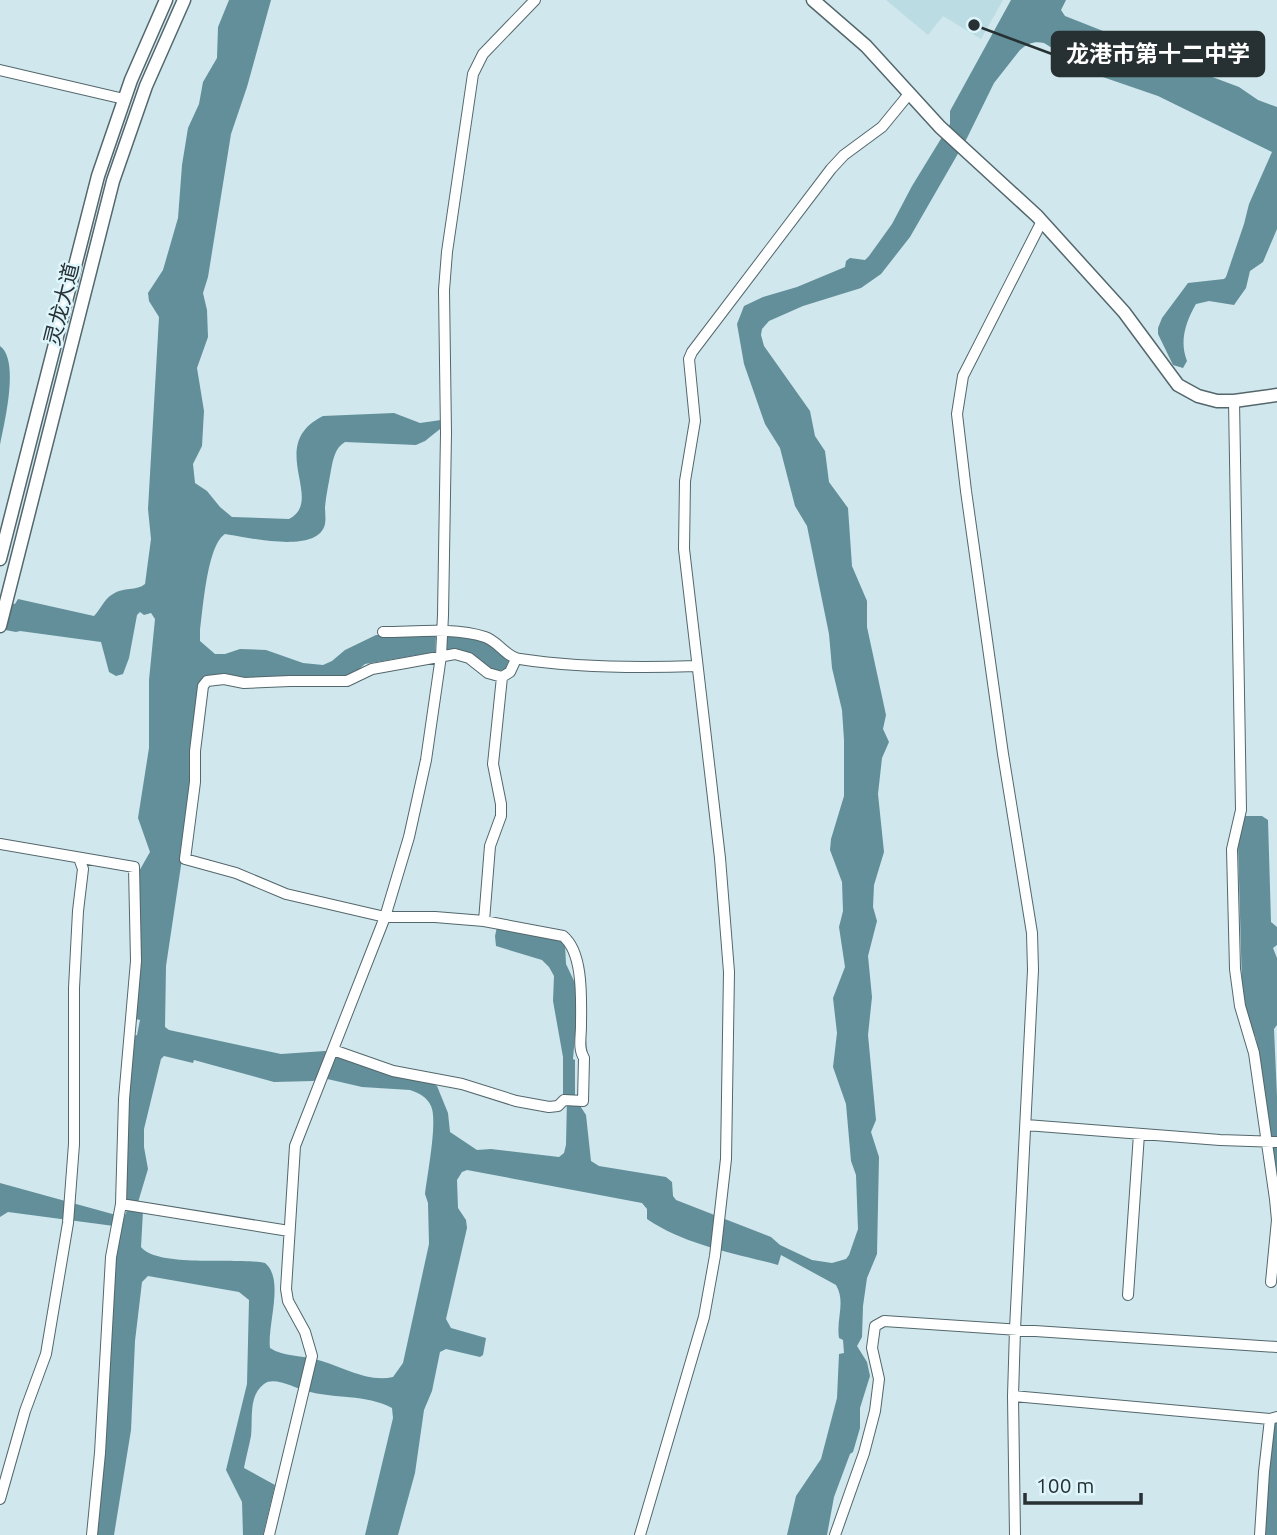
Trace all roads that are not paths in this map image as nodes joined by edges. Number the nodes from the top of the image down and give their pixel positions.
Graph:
1 (166, 0) edge
2 (184, 0) edge
3 (535, 0) edge
4 (813, 0) edge
5 (0, 70) edge
6 (909, 94) junction
7 (124, 99) junction
8 (1042, 221) junction
9 (1277, 395) edge
10 (1234, 401) junction
11 (0, 559) edge
12 (0, 626) edge
13 (383, 632) dead end
14 (442, 632) junction
15 (441, 656) junction
16 (516, 659) junction
17 (697, 666) junction
18 (502, 677) junction
19 (0, 844) edge
20 (79, 858) junction
21 (385, 917) junction
22 (484, 921) junction
23 (333, 1051) junction
24 (1026, 1125) junction
25 (1139, 1134) junction
26 (1271, 1141) edge
27 (1276, 1199) edge
28 (124, 1205) junction
29 (289, 1231) junction
30 (1271, 1282) dead end
31 (1128, 1295) dead end
32 (1015, 1329) junction
33 (1277, 1347) edge
34 (1013, 1396) junction
35 (1273, 1418) edge
36 (0, 1499) edge
37 (92, 1535) edge
38 (269, 1535) edge
39 (640, 1535) edge
40 (835, 1535) edge
41 (1015, 1535) edge
42 (1260, 1535) edge

1 - 7 main road, 灵龙大道
2 - 12 main road, 灵龙大道
3 - 14 street
4 - 6 main road
5 - 7 street
6 - 8 main road
6 - 17 street
7 - 11 main road, 灵龙大道
8 - 10 main road
8 - 24 street
9 - 10 main road
10 - 26 street
13 - 14 street
14 - 15 street
14 - 16 street
15 - 18 street
15 - 21 street
15 - 21 street
16 - 17 street
16 - 18 street
17 - 39 street
18 - 22 street
19 - 20 street
20 - 28 street
20 - 36 street
21 - 22 street
21 - 23 street
22 - 23 street
23 - 29 street
24 - 25 street
24 - 32 street
25 - 26 street
25 - 31 street
26 - 27 street
27 - 30 street
28 - 29 street
28 - 37 street
29 - 38 street
32 - 33 street
32 - 34 street
32 - 40 street
34 - 35 street
34 - 41 street
35 - 42 street

